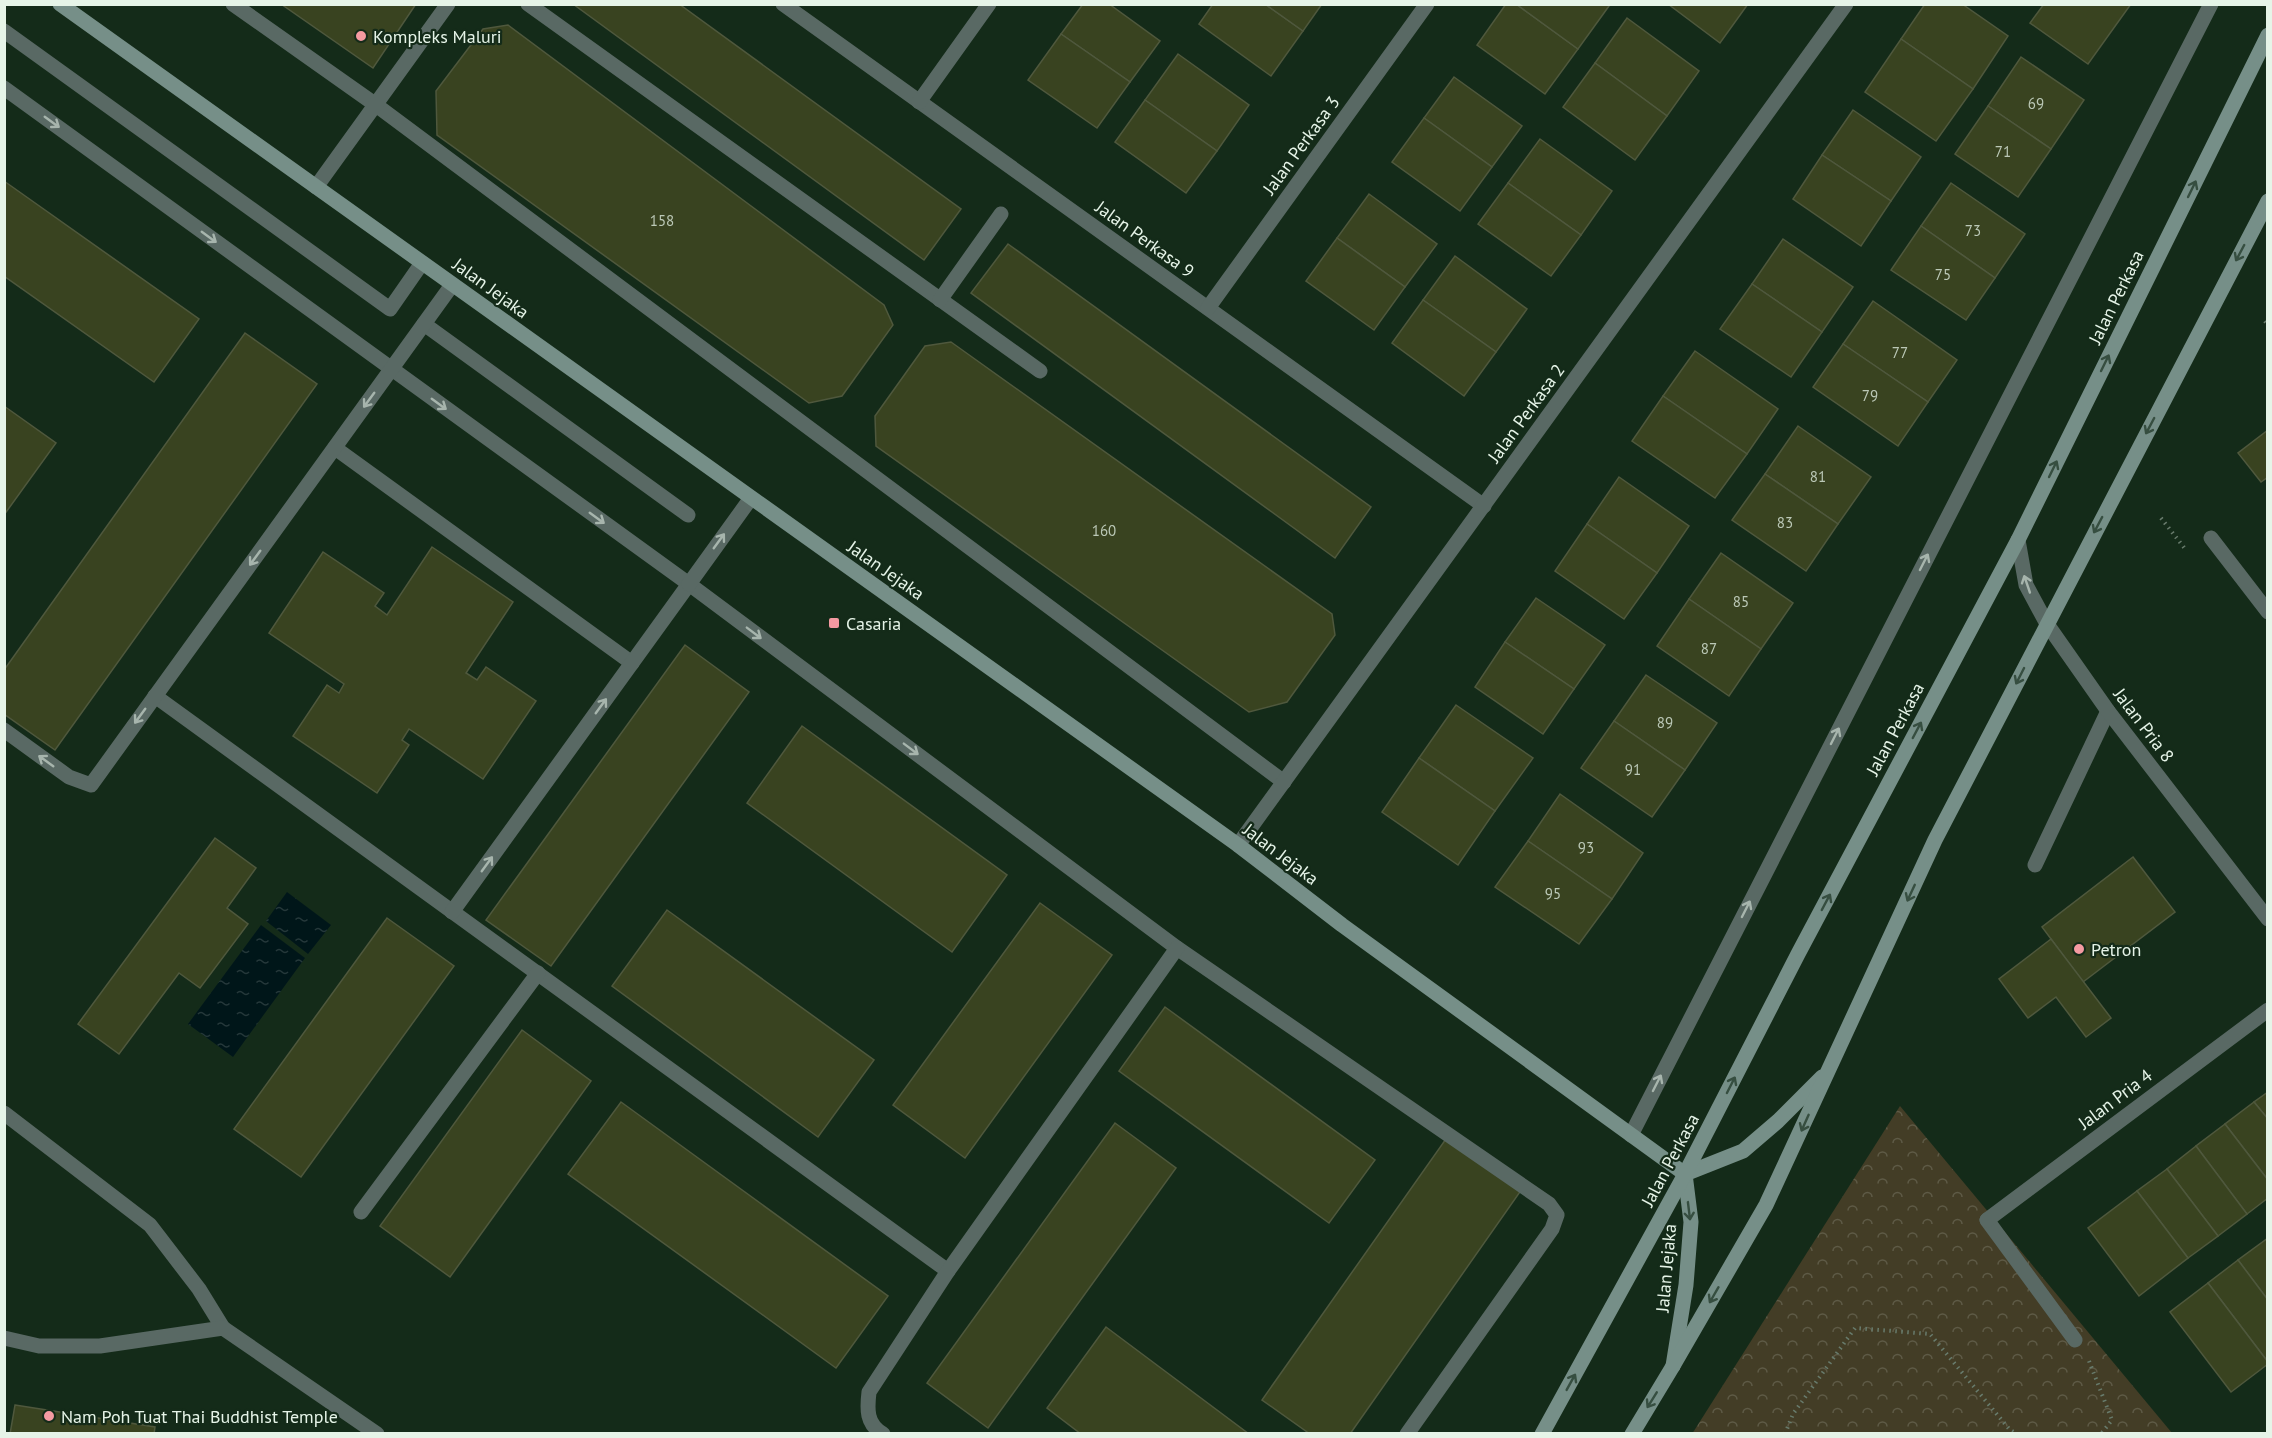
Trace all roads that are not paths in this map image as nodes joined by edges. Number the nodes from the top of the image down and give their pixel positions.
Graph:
1 (60, 4) edge
2 (233, 4) edge
3 (448, 4) edge
4 (528, 4) edge
5 (783, 4) edge
6 (989, 4) edge
7 (1427, 4) edge
8 (1846, 4) edge
9 (2211, 4) edge
10 (4, 32) edge
11 (2268, 35) edge
12 (4, 88) edge
13 (919, 102) junction
14 (375, 105) junction
15 (316, 188) junction
16 (2268, 201) edge
17 (1001, 214) dead end
18 (422, 263) junction
19 (452, 285) junction
20 (940, 300) junction
21 (1208, 308) junction
22 (424, 324) junction
23 (391, 369) junction
24 (1040, 371) dead end
25 (335, 448) junction
26 (751, 498) junction
27 (1484, 506) junction
28 (688, 515) dead end
29 (2211, 538) dead end
30 (2018, 540) junction
31 (689, 584) junction
32 (2268, 612) edge
33 (2047, 624) junction
34 (632, 663) junction
35 (155, 696) junction
36 (2108, 711) junction
37 (4, 730) edge
38 (1284, 782) junction
39 (1238, 845) junction
40 (2036, 865) dead end
41 (452, 912) junction
42 (2268, 918) edge
43 (1177, 948) junction
44 (538, 973) junction
45 (2268, 1010) edge
46 (1829, 1069) junction
47 (4, 1113) edge
48 (1630, 1135) junction
49 (1685, 1174) junction
50 (361, 1212) dead end
51 (948, 1271) junction
52 (223, 1328) junction
53 (4, 1338) edge
54 (2075, 1340) road end
55 (1673, 1366) junction
56 (377, 1434) edge
57 (883, 1434) edge
58 (1407, 1434) edge
59 (1542, 1434) edge
60 (1632, 1434) edge

1 - 15 main road, Jalan Jejaka
2 - 14 street
3 - 14 street
4 - 20 street
5 - 13 street, Jalan Perkasa 9
6 - 13 street
7 - 21 street, Jalan Perkasa 3
8 - 27 street, Jalan Perkasa 2
48 -> 9 street
10 - 18 street
30 -> 11 main road, Jalan Perkasa
12 -> 23 street
13 - 21 street, Jalan Perkasa 9
14 - 15 street
14 - 38 street
15 - 18 main road, Jalan Jejaka
16 -> 33 main road
17 - 20 street
18 - 19 main road, Jalan Jejaka
19 - 22 street
19 - 26 main road, Jalan Jejaka
20 - 24 street
21 - 27 street, Jalan Perkasa 9
22 - 23 street
22 - 28 street
23 -> 25 street
23 -> 31 street
25 - 34 street
25 -> 35 street
31 -> 26 street
26 - 39 main road, Jalan Jejaka
27 - 38 street, Jalan Perkasa 2
29 - 32 street
33 -> 30 street, Jalan Pria 8
49 -> 30 main road, Jalan Perkasa
31 - 34 street
31 -> 43 street
33 - 36 street, Jalan Pria 8
33 -> 46 main road
41 -> 34 street
35 -> 37 street
35 - 41 street
36 - 40 street
36 - 42 street, Jalan Pria 8
38 - 39 street, Jalan Perkasa 2
39 - 48 main road, Jalan Jejaka
41 - 44 street
43 - 51 street
43 - 58 street
44 - 50 street
44 - 51 street
45 - 54 street, Jalan Pria 4
46 - 49 main road
46 -> 55 main road
47 - 52 street
48 - 49 main road, Jalan Jejaka
49 -> 55 main road, Jalan Jejaka
59 -> 49 main road, Jalan Perkasa
51 - 57 street
52 - 53 street
52 - 56 street
55 -> 60 main road

